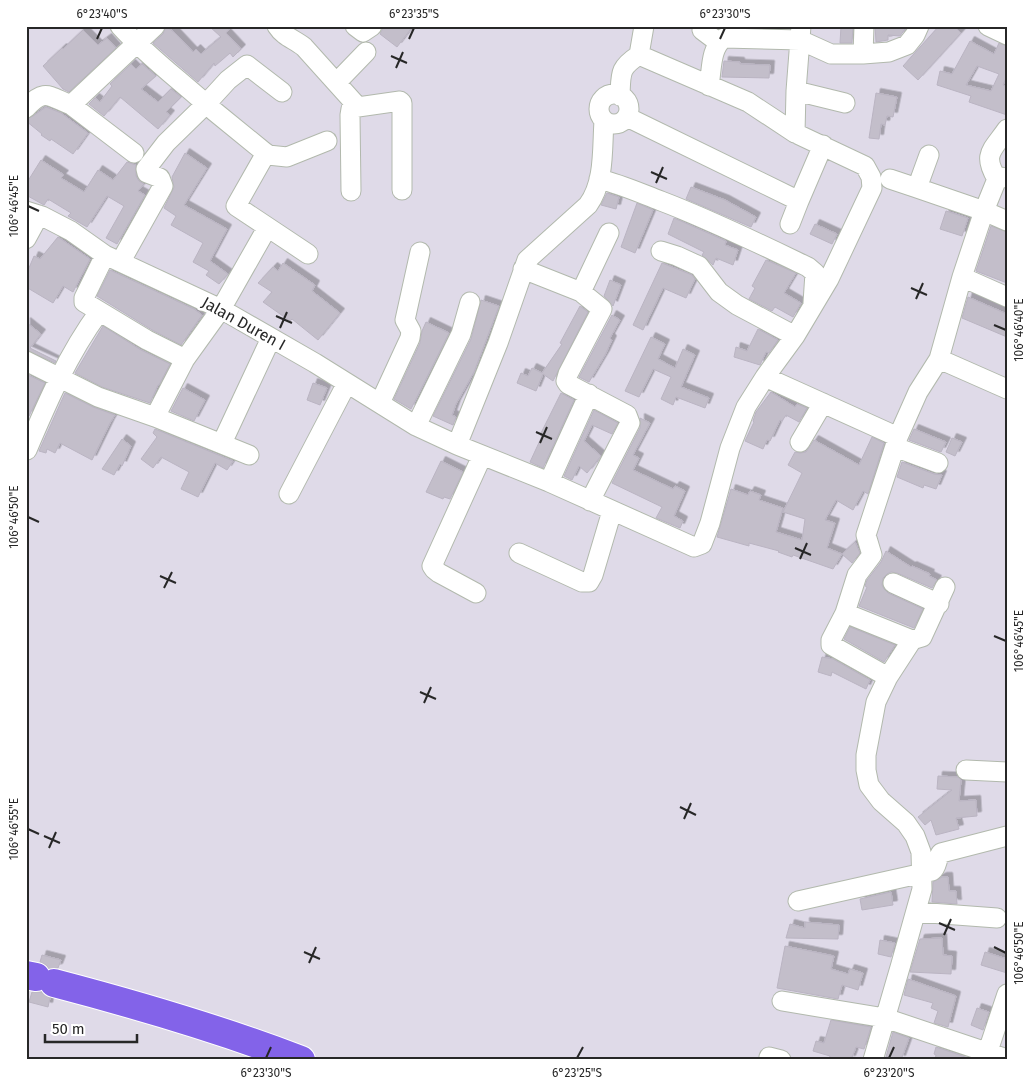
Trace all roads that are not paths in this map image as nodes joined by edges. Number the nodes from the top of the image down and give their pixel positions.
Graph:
1 (120, 26) edge
2 (156, 26) edge
3 (277, 26) edge
4 (355, 26) edge
5 (372, 26) edge
6 (644, 26) edge
7 (864, 26) edge
8 (919, 26) edge
9 (988, 26) edge
10 (702, 30) dead end
11 (801, 33) edge
12 (1007, 35) edge
13 (718, 42) junction
14 (137, 44) junction
15 (366, 52) dead end
16 (863, 54) junction
17 (639, 55) junction
18 (337, 82) junction
19 (709, 86) junction
20 (282, 92) dead end
21 (796, 92) junction
22 (620, 96) junction
23 (748, 102) junction
24 (845, 103) dead end
25 (71, 105) junction
26 (358, 106) junction
27 (210, 107) junction
28 (26, 108) edge
29 (795, 111) junction
30 (627, 117) junction
31 (604, 120) junction
32 (1007, 128) edge
33 (795, 133) junction
34 (327, 141) dead end
35 (823, 145) junction
36 (134, 153) dead end
37 (266, 153) junction
38 (929, 154) dead end
39 (599, 179) junction
40 (890, 179) dead end
41 (1002, 179) edge
42 (917, 188) junction
43 (351, 190) dead end
44 (402, 190) dead end
45 (799, 201) junction
46 (984, 211) junction
47 (32, 213) edge
48 (1007, 221) edge
49 (790, 224) dead end
50 (268, 228) junction
51 (609, 233) dead end
52 (26, 239) edge
53 (661, 251) dead end
54 (420, 252) dead end
55 (308, 254) dead end
56 (113, 258) junction
57 (523, 269) junction
58 (962, 277) junction
59 (581, 292) junction
60 (1007, 297) edge
61 (470, 302) dead end
62 (813, 307) junction
63 (221, 309) junction
64 (99, 312) junction
65 (795, 336) junction
66 (271, 338) junction
67 (185, 359) junction
68 (939, 359) junction
69 (26, 361) edge
70 (59, 378) junction
71 (765, 378) junction
72 (347, 383) junction
73 (1007, 390) edge
74 (589, 394) junction
75 (380, 403) junction
76 (823, 403) junction
77 (155, 417) junction
78 (416, 426) junction
79 (800, 442) dead end
80 (897, 442) junction
81 (222, 443) junction
82 (456, 445) junction
83 (27, 450) edge
84 (249, 455) dead end
85 (482, 456) junction
86 (938, 463) dead end
87 (549, 482) junction
88 (289, 494) dead end
89 (590, 501) junction
90 (612, 511) junction
91 (519, 553) dead end
92 (892, 583) dead end
93 (946, 587) dead end
94 (476, 593) dead end
95 (939, 604) junction
96 (845, 613) junction
97 (912, 640) junction
98 (888, 677) junction
99 (966, 770) dead end
100 (1007, 772) edge
101 (1007, 836) edge
102 (922, 872) junction
103 (798, 901) dead end
104 (916, 912) junction
105 (997, 918) dead end
106 (39, 978) edge
107 (1007, 994) edge
108 (782, 1001) dead end
109 (885, 1018) junction
110 (986, 1056) edge
111 (1007, 1059) edge
112 (301, 1060) edge
113 (872, 1060) edge

1 - 14 street
2 - 14 street
3 - 18 street
4 - 5 street
6 - 17 street
7 - 16 street
8 - 16 street
9 - 12 street
10 - 13 street
11 - 13 street
11 - 16 street
11 - 21 street
13 - 19 street
14 - 25 street
14 - 27 street
15 - 18 street
17 - 19 street
17 - 22 street
18 - 26 street
19 - 23 street
20 - 27 street
21 - 24 street
21 - 29 street
22 - 30 street
22 - 31 street
23 - 29 street
23 - 33 street
25 - 28 street
25 - 36 street
26 - 43 street
26 - 44 street
27 - 37 street
27 - 56 street
29 - 33 street
30 - 31 street
30 - 45 street
31 - 39 street
32 - 41 street
33 - 35 street
34 - 37 street
35 - 45 street
35 - 62 street
37 - 50 street
38 - 42 street
39 - 57 street
39 - 62 street
40 - 42 street
41 - 46 street
42 - 46 street
45 - 49 street
46 - 48 street
46 - 58 street
47 - 52 street
47 - 56 street, Jalan Duren I
50 - 55 street
50 - 63 street
51 - 59 street
53 - 65 street
54 - 75 street
56 - 63 street, Jalan Duren I
56 - 64 street
57 - 59 street
57 - 82 street
58 - 60 street
58 - 68 street
59 - 74 street
61 - 78 street
62 - 65 street
63 - 66 street, Jalan Duren I
63 - 67 street
64 - 67 street
64 - 70 street
65 - 71 street
66 - 72 street, Jalan Duren I
66 - 81 street
67 - 77 street
68 - 73 street
68 - 80 street
69 - 70 street
70 - 77 street
70 - 83 street
71 - 76 street
71 - 90 street, Jalan Duren I
72 - 75 street, Jalan Duren I
72 - 88 street
74 - 87 street
74 - 89 street
75 - 78 street, Jalan Duren I
76 - 79 street
76 - 80 street
77 - 81 street
78 - 82 street, Jalan Duren I
80 - 86 street
80 - 96 street
81 - 84 street
82 - 85 street, Jalan Duren I
85 - 87 street, Jalan Duren I
85 - 94 street
87 - 89 street, Jalan Duren I
89 - 90 street, Jalan Duren I
90 - 91 street
92 - 95 street
93 - 95 street
95 - 97 street
96 - 97 street
96 - 98 street
97 - 98 street
98 - 102 street
99 - 100 street
101 - 102 street
102 - 103 street
102 - 104 street
104 - 105 street
104 - 109 street
106 - 112 highway
107 - 110 street
108 - 109 street
109 - 110 street
109 - 113 street
110 - 111 street

